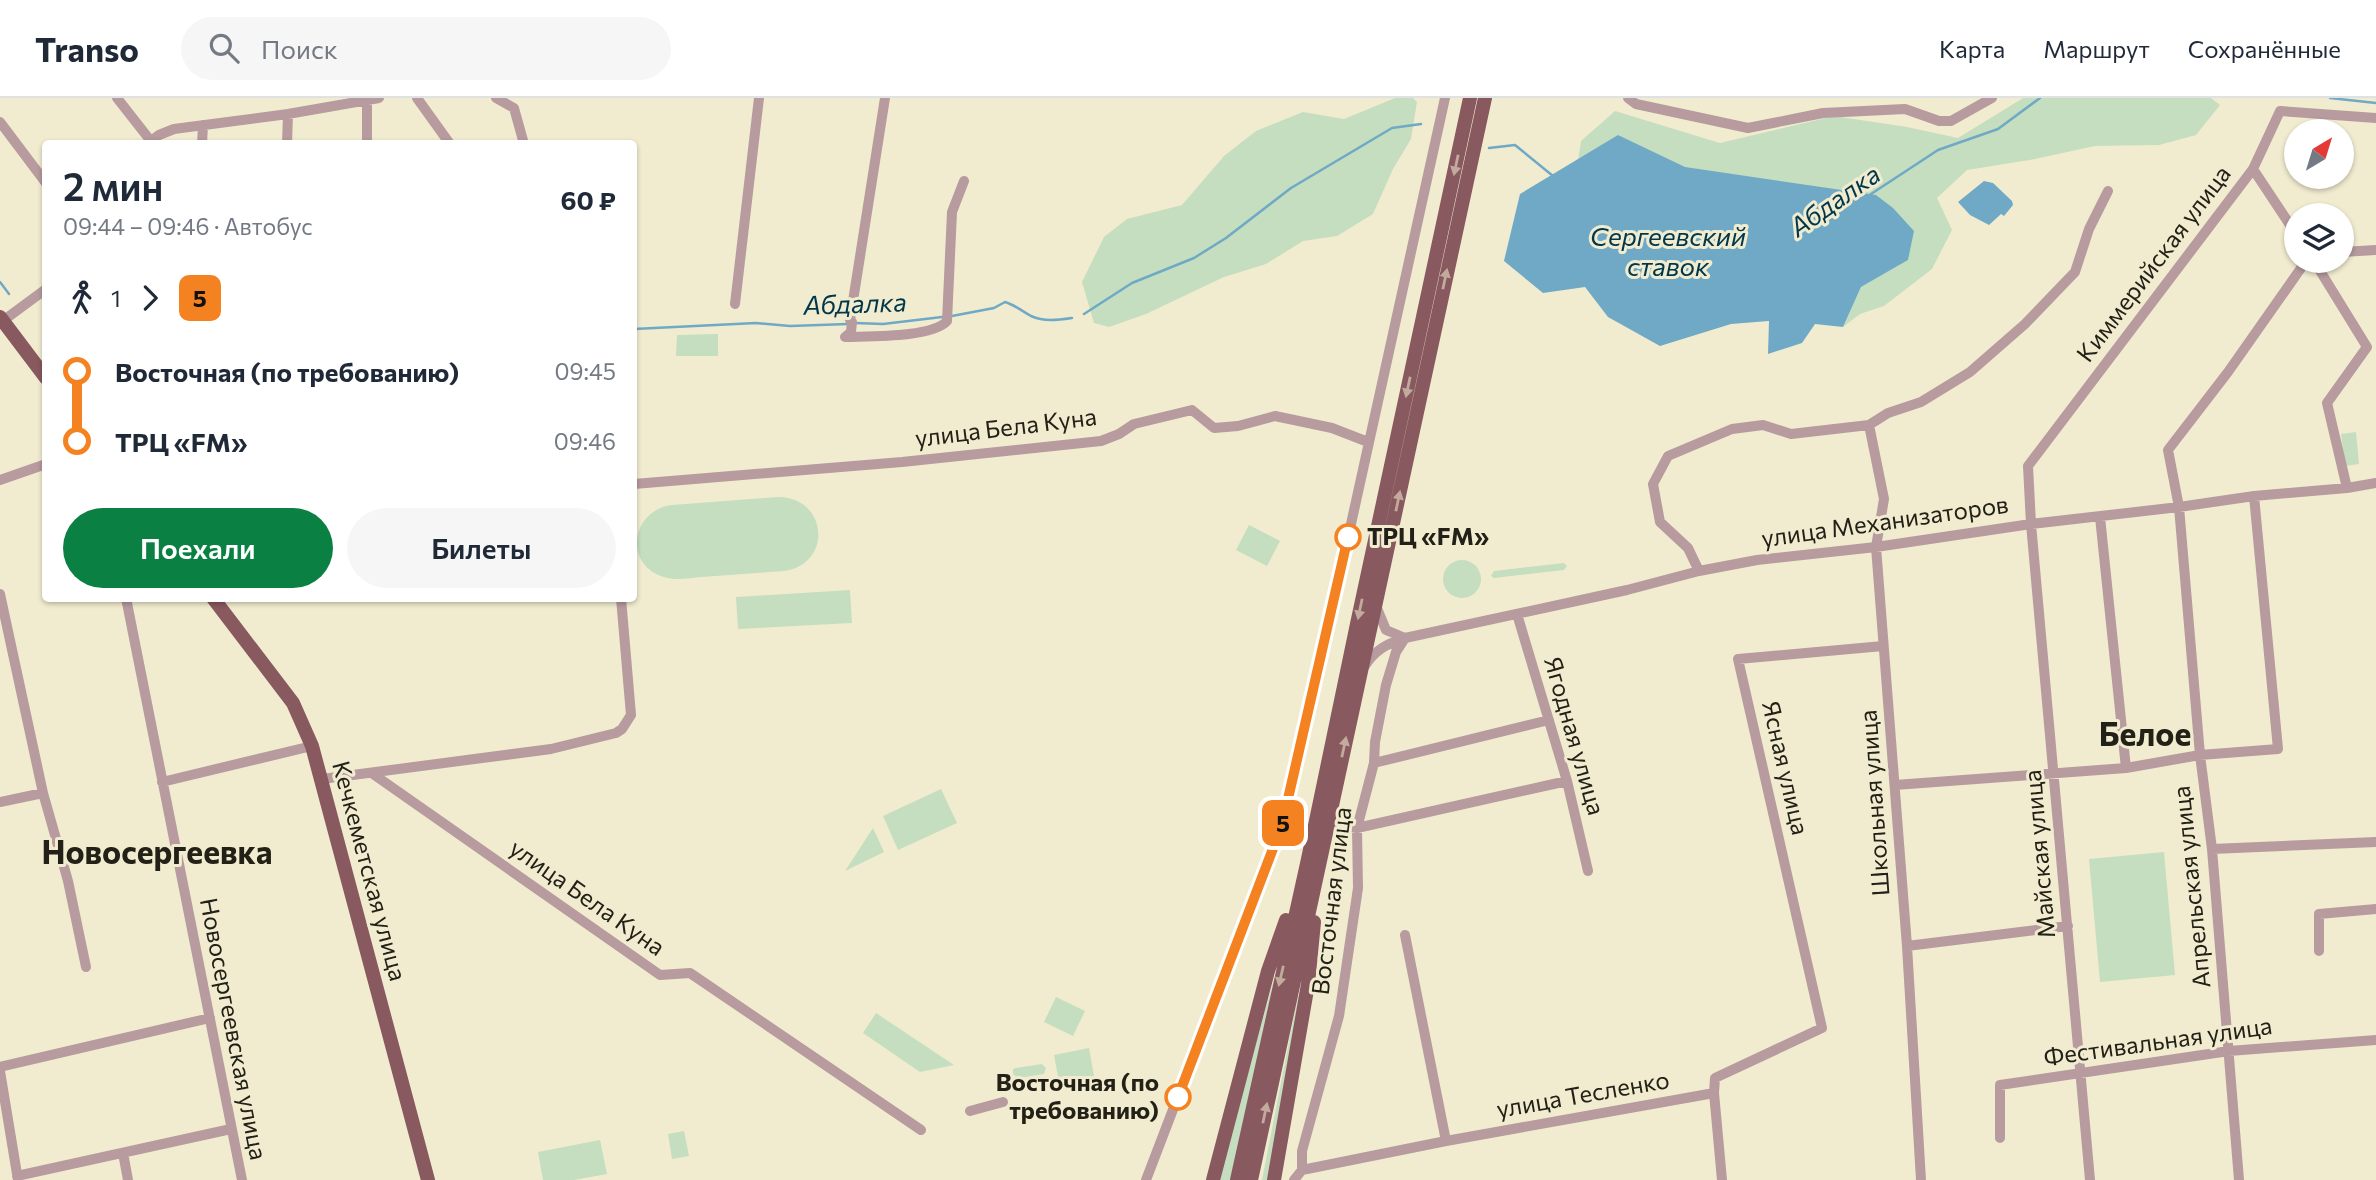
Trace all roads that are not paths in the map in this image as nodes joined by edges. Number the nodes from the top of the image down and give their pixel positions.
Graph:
1 (117, 98) edge
2 (417, 98) edge
3 (496, 98) edge
4 (759, 98) edge
5 (885, 98) edge
6 (1445, 98) edge
7 (1470, 98) edge
8 (1485, 98) edge
9 (1628, 98) edge
10 (1992, 98) edge
11 (373, 99) edge
12 (288, 114) junction
13 (2376, 118) edge
14 (0, 122) edge
15 (203, 125) junction
16 (147, 140) edge
17 (152, 140) edge
18 (202, 140) edge
19 (286, 140) edge
20 (368, 140) edge
21 (447, 140) edge
22 (523, 140) edge
23 (2253, 169) junction
24 (42, 178) edge
25 (964, 181) dead end
26 (2108, 191) dead end
27 (2284, 216) edge
28 (2376, 250) edge
29 (2354, 251) edge
30 (2298, 273) edge
31 (2322, 273) edge
32 (42, 292) edge
33 (735, 304) dead end
34 (1, 321) edge
35 (2372, 347) edge
36 (42, 373) edge
37 (1869, 425) junction
38 (1368, 442) junction
39 (42, 465) edge
40 (0, 481) edge
41 (2376, 483) edge
42 (637, 484) edge
43 (2347, 488) junction
44 (2254, 496) junction
45 (2179, 507) junction
46 (2100, 517) junction
47 (2031, 524) junction
48 (1876, 547) junction
49 (1699, 571) junction
50 (0, 594) edge
51 (127, 602) edge
52 (216, 602) edge
53 (621, 602) edge
54 (1375, 604) junction
55 (1517, 614) junction
56 (1405, 638) junction
57 (1883, 646) junction
58 (1360, 672) junction
59 (1549, 720) junction
60 (312, 747) junction
61 (2200, 755) junction
62 (1374, 763) junction
63 (2126, 768) junction
64 (2054, 772) junction
65 (373, 774) junction
66 (322, 779) junction
67 (1567, 780) junction
68 (162, 782) junction
69 (1895, 785) junction
70 (43, 793) junction
71 (0, 802) edge
72 (1327, 824) junction
73 (1357, 828) junction
74 (2376, 842) edge
75 (2213, 849) junction
76 (1308, 859) junction
77 (1588, 871) dead end
78 (1316, 879) junction
79 (2376, 909) edge
80 (2068, 926) junction
81 (1405, 935) dead end
82 (1907, 946) junction
83 (2319, 951) dead end
84 (86, 967) dead end
85 (210, 1018) junction
86 (2376, 1040) edge
87 (2229, 1051) junction
88 (0, 1069) edge
89 (2081, 1073) junction
90 (1714, 1093) junction
91 (1003, 1102) dead end
92 (970, 1111) dead end
93 (231, 1129) junction
94 (921, 1130) dead end
95 (2000, 1138) dead end
96 (1446, 1141) junction
97 (123, 1153) junction
98 (1302, 1170) junction
99 (17, 1178) edge
100 (128, 1180) edge
101 (242, 1180) edge
102 (428, 1180) edge
103 (1146, 1180) edge
104 (1213, 1180) edge
105 (1237, 1180) edge
106 (1251, 1180) edge
107 (1274, 1180) edge
108 (1293, 1180) edge
109 (1722, 1180) edge
110 (1921, 1180) edge
111 (2090, 1180) edge
112 (2239, 1180) edge

1 - 16 street
2 - 21 street
3 - 22 street
4 - 33 street
5 - 25 street
6 - 38 street
7 -> 76 main road
54 -> 8 main road
9 - 10 street
11 - 12 street
11 - 20 street
12 - 15 street
12 - 19 street
13 - 23 street, Киммерийская улица
14 - 24 street
15 - 17 street
15 - 18 street
23 - 27 street
23 - 47 street, Киммерийская улица
26 - 37 street
28 - 29 street
30 - 45 street, Апрельская улица
31 - 35 street
32 - 34 street
34 - 36 main road
35 - 43 street
37 - 48 street, Школьная улица
37 - 49 street
38 - 42 street, улица Бела Куна
38 - 103 street
39 - 40 street
41 - 43 street, улица Механизаторов
43 - 44 street, улица Механизаторов
44 - 45 street, улица Механизаторов
44 - 61 street
45 - 46 street, улица Механизаторов
45 - 61 street, Апрельская улица
46 - 47 street, улица Механизаторов
46 - 63 street
47 - 48 street, улица Механизаторов
47 - 64 street, Майская улица
48 - 49 street, улица Механизаторов
48 - 57 street, Школьная улица
49 - 55 street, улица Механизаторов
50 - 70 street
51 - 68 street, Новосергеевская улица
52 - 60 main road, Кечкеметская улица
53 - 65 street
54 - 56 street
54 - 58 main road
55 - 56 street, улица Механизаторов
55 - 59 street, Ягодная улица
56 - 58 street, улица Механизаторов
56 - 62 street, Восточная улица
57 - 69 street, Школьная улица
57 - 90 street, Ясная улица
72 -> 58 main road
59 - 62 street
59 - 67 street, Ягодная улица
60 - 66 main road, Кечкеметская улица
60 - 68 street
61 - 63 street
61 - 75 street, Апрельская улица
62 - 73 street, Восточная улица
63 - 64 street
64 - 69 street
64 - 80 street, Майская улица
65 - 66 street
65 - 94 street, улица Бела Куна
66 - 102 main road, Кечкеметская улица
67 - 73 street
67 - 77 street, Ягодная улица
68 - 85 street, Новосергеевская улица
69 - 82 street, Школьная улица
70 - 71 street
70 - 84 street
72 - 73 street
72 - 78 main road
73 - 98 street, Восточная улица
74 - 75 street
75 - 87 street, Апрельская улица
76 - 104 main road
76 -> 105 main road
106 -> 78 main road
78 - 107 main road
79 - 83 street
80 - 82 street
80 - 89 street, Майская улица
81 - 96 street
82 - 110 street, Школьная улица
85 - 88 street
85 - 93 street, Новосергеевская улица
86 - 87 street, Фестивальная улица
87 - 89 street, Фестивальная улица
87 - 112 street, Апрельская улица
88 - 99 street
89 - 95 street, Фестивальная улица
89 - 111 street, Майская улица
90 - 96 street, улица Тесленко
90 - 109 street
91 - 92 street
93 - 97 street
93 - 101 street, Новосергеевская улица
96 - 98 street, улица Тесленко
97 - 99 street
97 - 100 street
98 - 108 street

